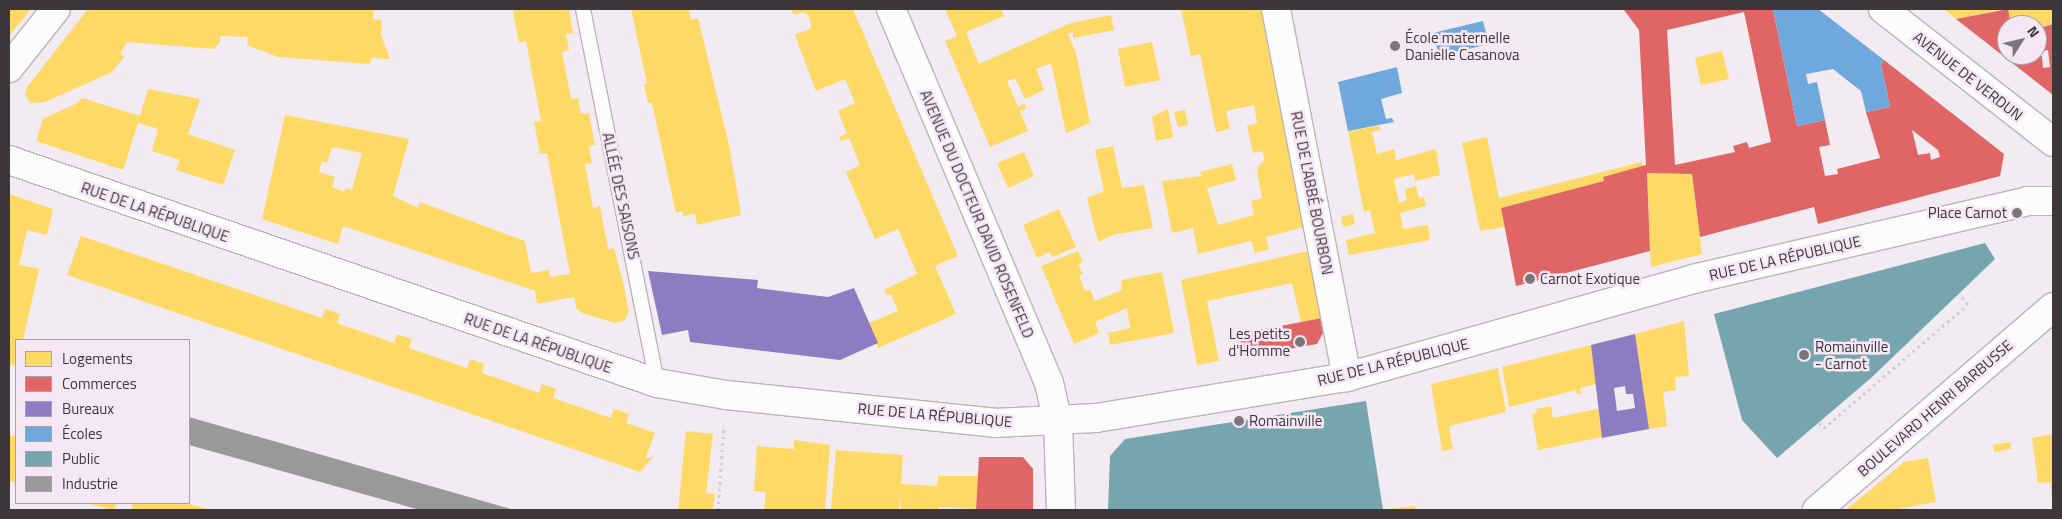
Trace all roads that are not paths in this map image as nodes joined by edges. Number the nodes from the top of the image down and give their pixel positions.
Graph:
1 (56, 9) edge
2 (583, 9) edge
3 (891, 9) edge
4 (1276, 9) edge
5 (1883, 9) edge
6 (9, 68) edge
7 (2053, 142) edge
8 (9, 160) edge
9 (2053, 201) edge
10 (2053, 307) edge
11 (1346, 377) junction
12 (657, 383) junction
13 (1058, 421) junction
14 (1061, 510) edge
15 (1817, 510) edge

1 - 6 street
2 - 12 lane, ALLÉE DES SAISONS
3 - 13 street, AVENUE DU DOCTEUR DAVID ROSENFELD
4 - 11 street, RUE DE L'ABBÉ BOURBON
5 - 7 street, AVENUE DE VERDUN
8 - 12 street, RUE DE LA RÉPUBLIQUE
9 - 11 street, RUE DE LA RÉPUBLIQUE
10 - 15 street, BOULEVARD HENRI BARBUSSE
11 - 13 street, RUE DE LA RÉPUBLIQUE
12 - 13 street, RUE DE LA RÉPUBLIQUE
13 - 14 street, AVENUE DU DOCTEUR DAVID ROSENFELD

